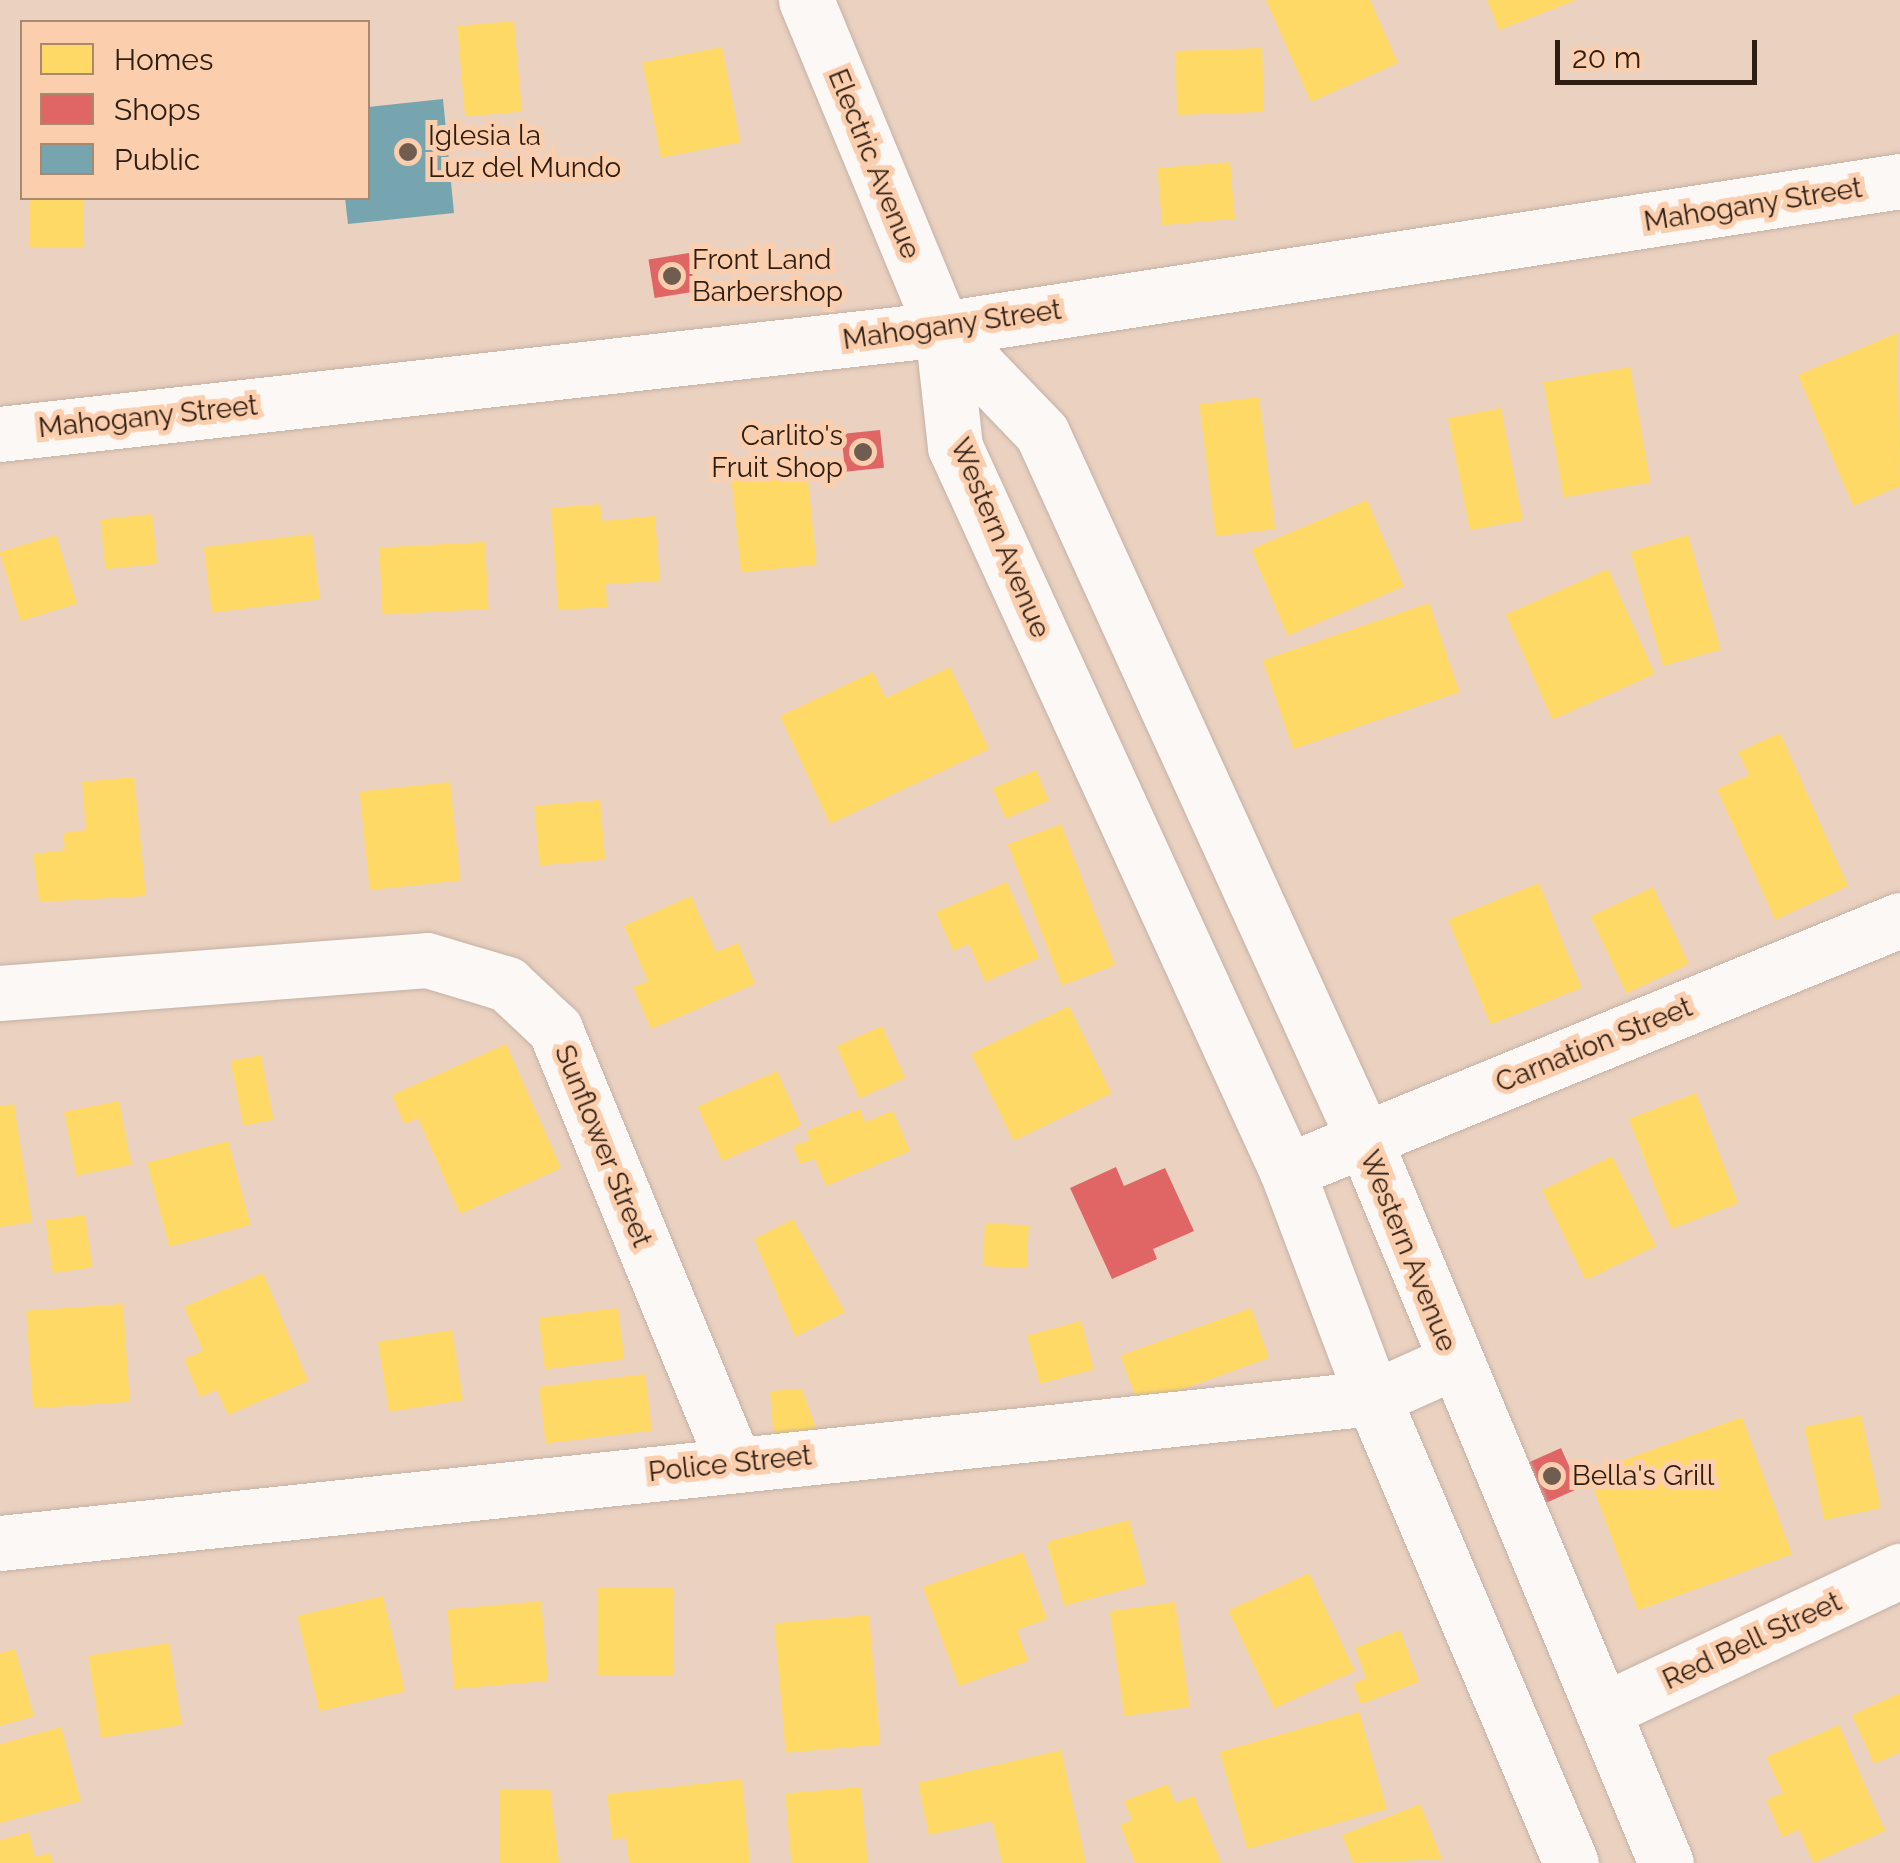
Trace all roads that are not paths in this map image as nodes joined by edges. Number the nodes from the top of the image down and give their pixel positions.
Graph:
1 (806, 0) edge
2 (1900, 181) edge
3 (942, 329) junction
4 (0, 434) edge
5 (1900, 920) edge
6 (0, 994) edge
7 (1364, 1139) junction
8 (1287, 1170) junction
9 (1454, 1362) junction
10 (1374, 1398) junction
11 (734, 1464) junction
12 (0, 1544) edge
13 (1900, 1571) edge
14 (1604, 1710) junction
15 (1571, 1863) edge
16 (1666, 1863) edge

1 - 3 street, Electric Avenue
2 - 3 street, Mahogany Street
3 - 4 street, Mahogany Street
3 - 7 street, Western Avenue
3 - 8 street, Western Avenue
5 - 7 street, Carnation Street
6 - 11 street, Sunflower Street
7 - 8 street, Carnation Street
7 - 9 street, Western Avenue
8 - 10 street, Western Avenue
9 - 10 street, Police Street
9 - 14 street, Western Avenue
10 - 11 street, Police Street
10 - 15 street, Western Avenue
11 - 12 street, Police Street
13 - 14 street, Red Bell Street
14 - 16 street, Western Avenue

